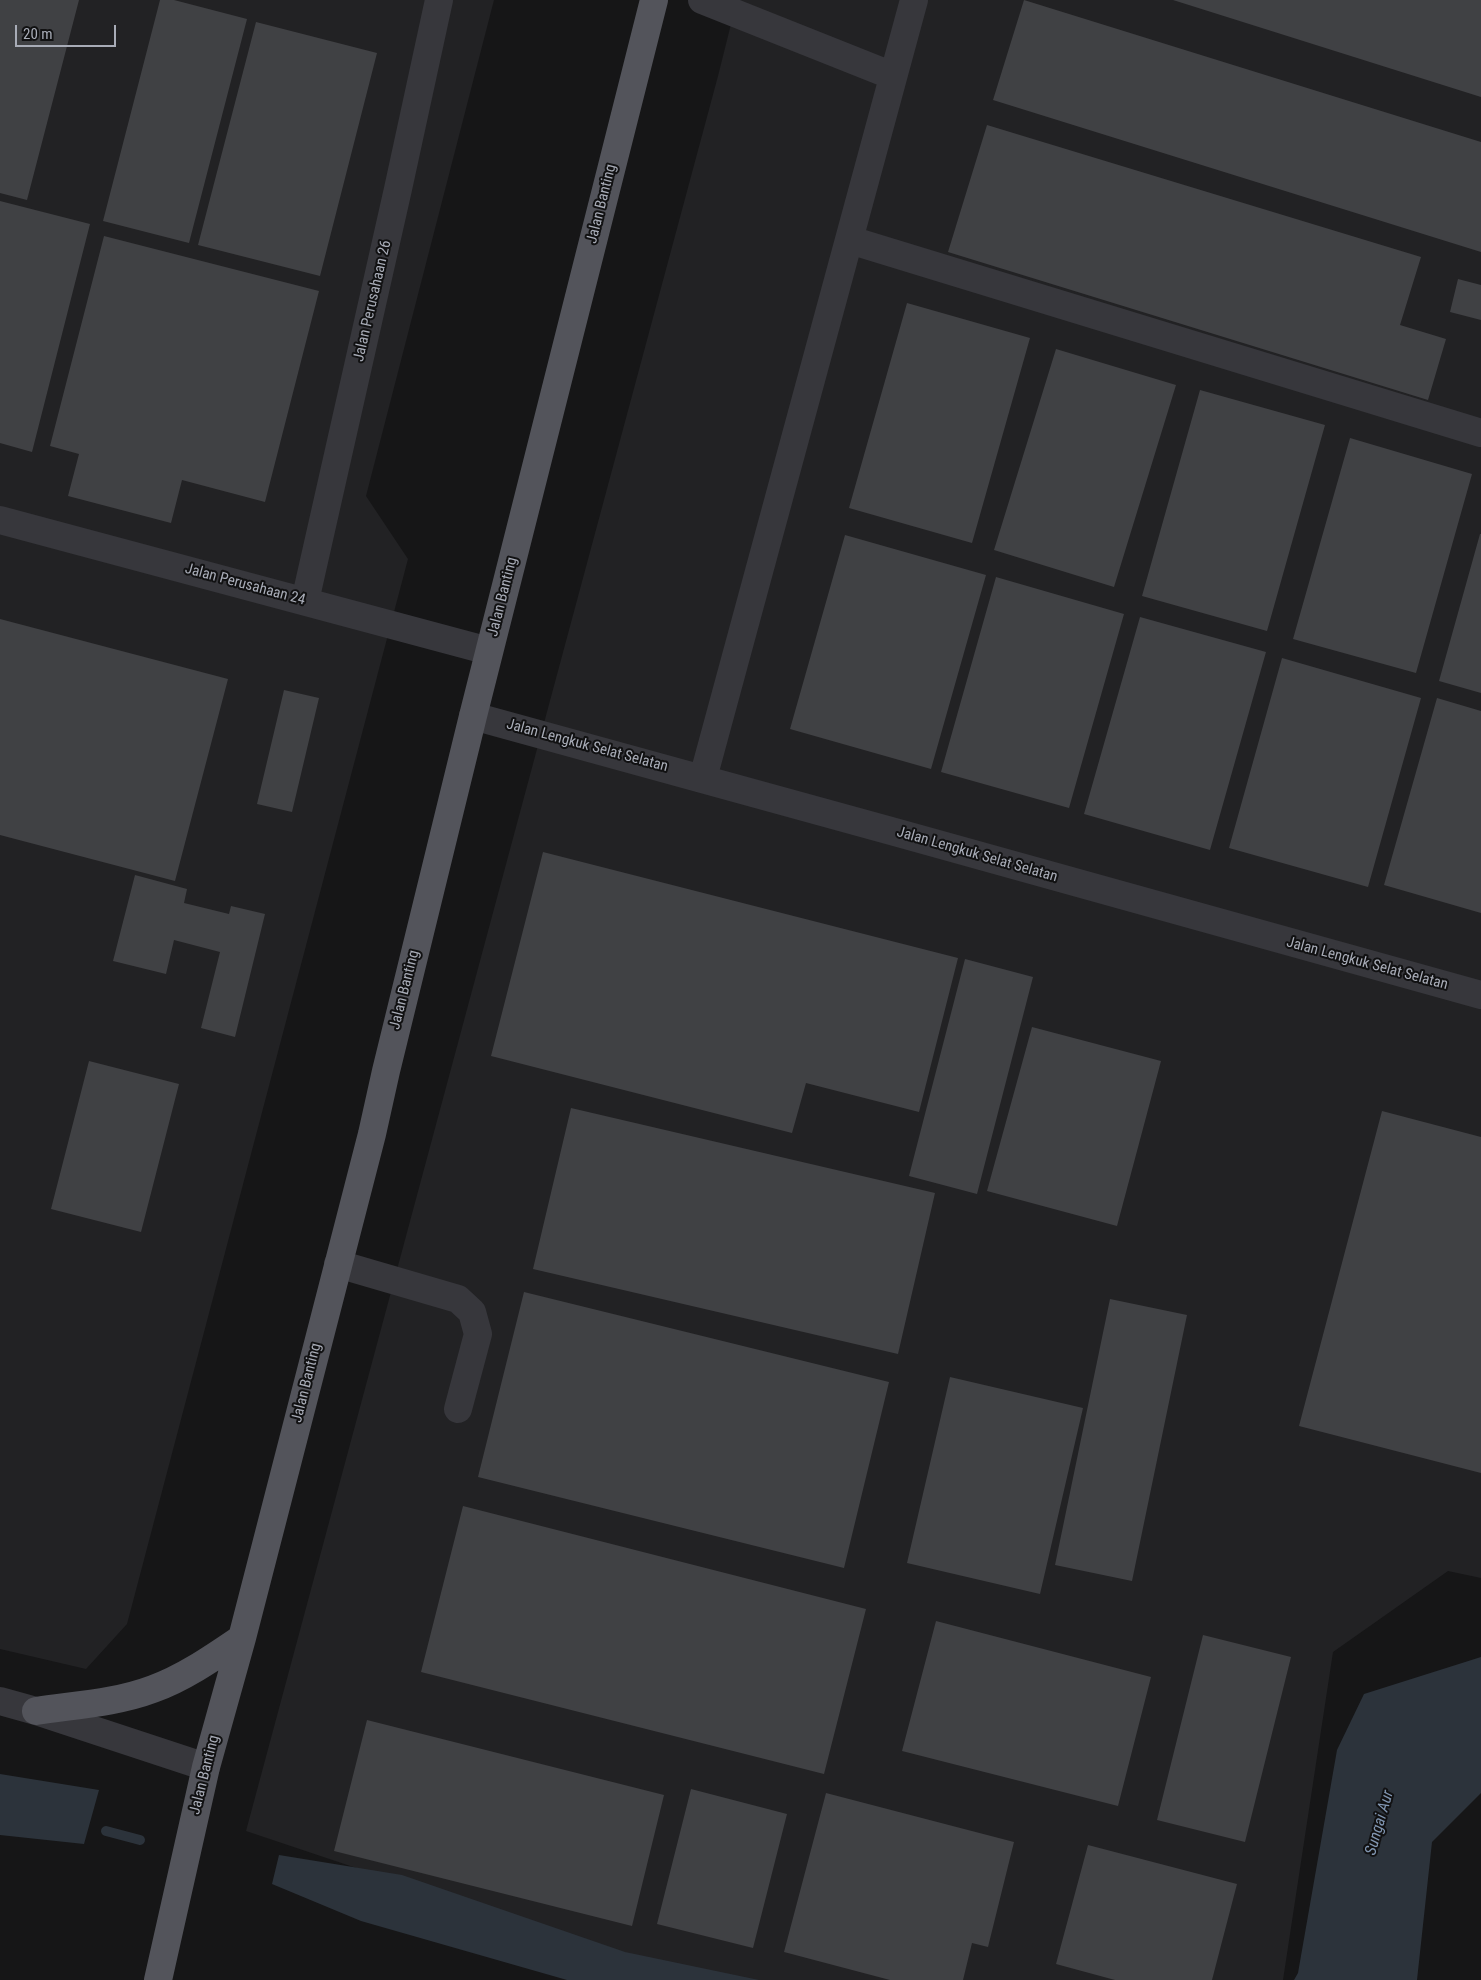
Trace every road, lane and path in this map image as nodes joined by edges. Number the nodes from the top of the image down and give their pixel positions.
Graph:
1 (439, 0) edge
2 (654, 0) edge
3 (702, 0) edge
4 (914, 0) edge
5 (893, 76) junction
6 (850, 240) junction
7 (1481, 433) edge
8 (0, 520) edge
9 (305, 601) junction
10 (489, 651) junction
11 (473, 716) junction
12 (703, 778) junction
13 (1481, 995) edge
14 (338, 1264) junction
15 (458, 1408) dead end
16 (242, 1638) junction
17 (0, 1701) edge
18 (36, 1711) junction
19 (206, 1767) junction
20 (158, 1980) edge

1 - 9 street, Jalan Perusahaan 26
2 - 10 main road, Jalan Banting
3 - 5 street
4 - 5 street
5 - 6 street
6 - 7 street
6 - 12 street
8 - 9 street, Jalan Perusahaan 24
9 - 10 street, Jalan Perusahaan 24
10 - 11 main road, Jalan Banting
11 - 12 street, Jalan Lengkuk Selat Selatan
11 - 14 main road, Jalan Banting
12 - 13 street, Jalan Lengkuk Selat Selatan
14 - 15 street
14 - 16 main road, Jalan Banting
16 - 18 main road
16 - 19 main road, Jalan Banting
17 - 18 street
18 - 19 street
19 - 20 main road, Jalan Banting

